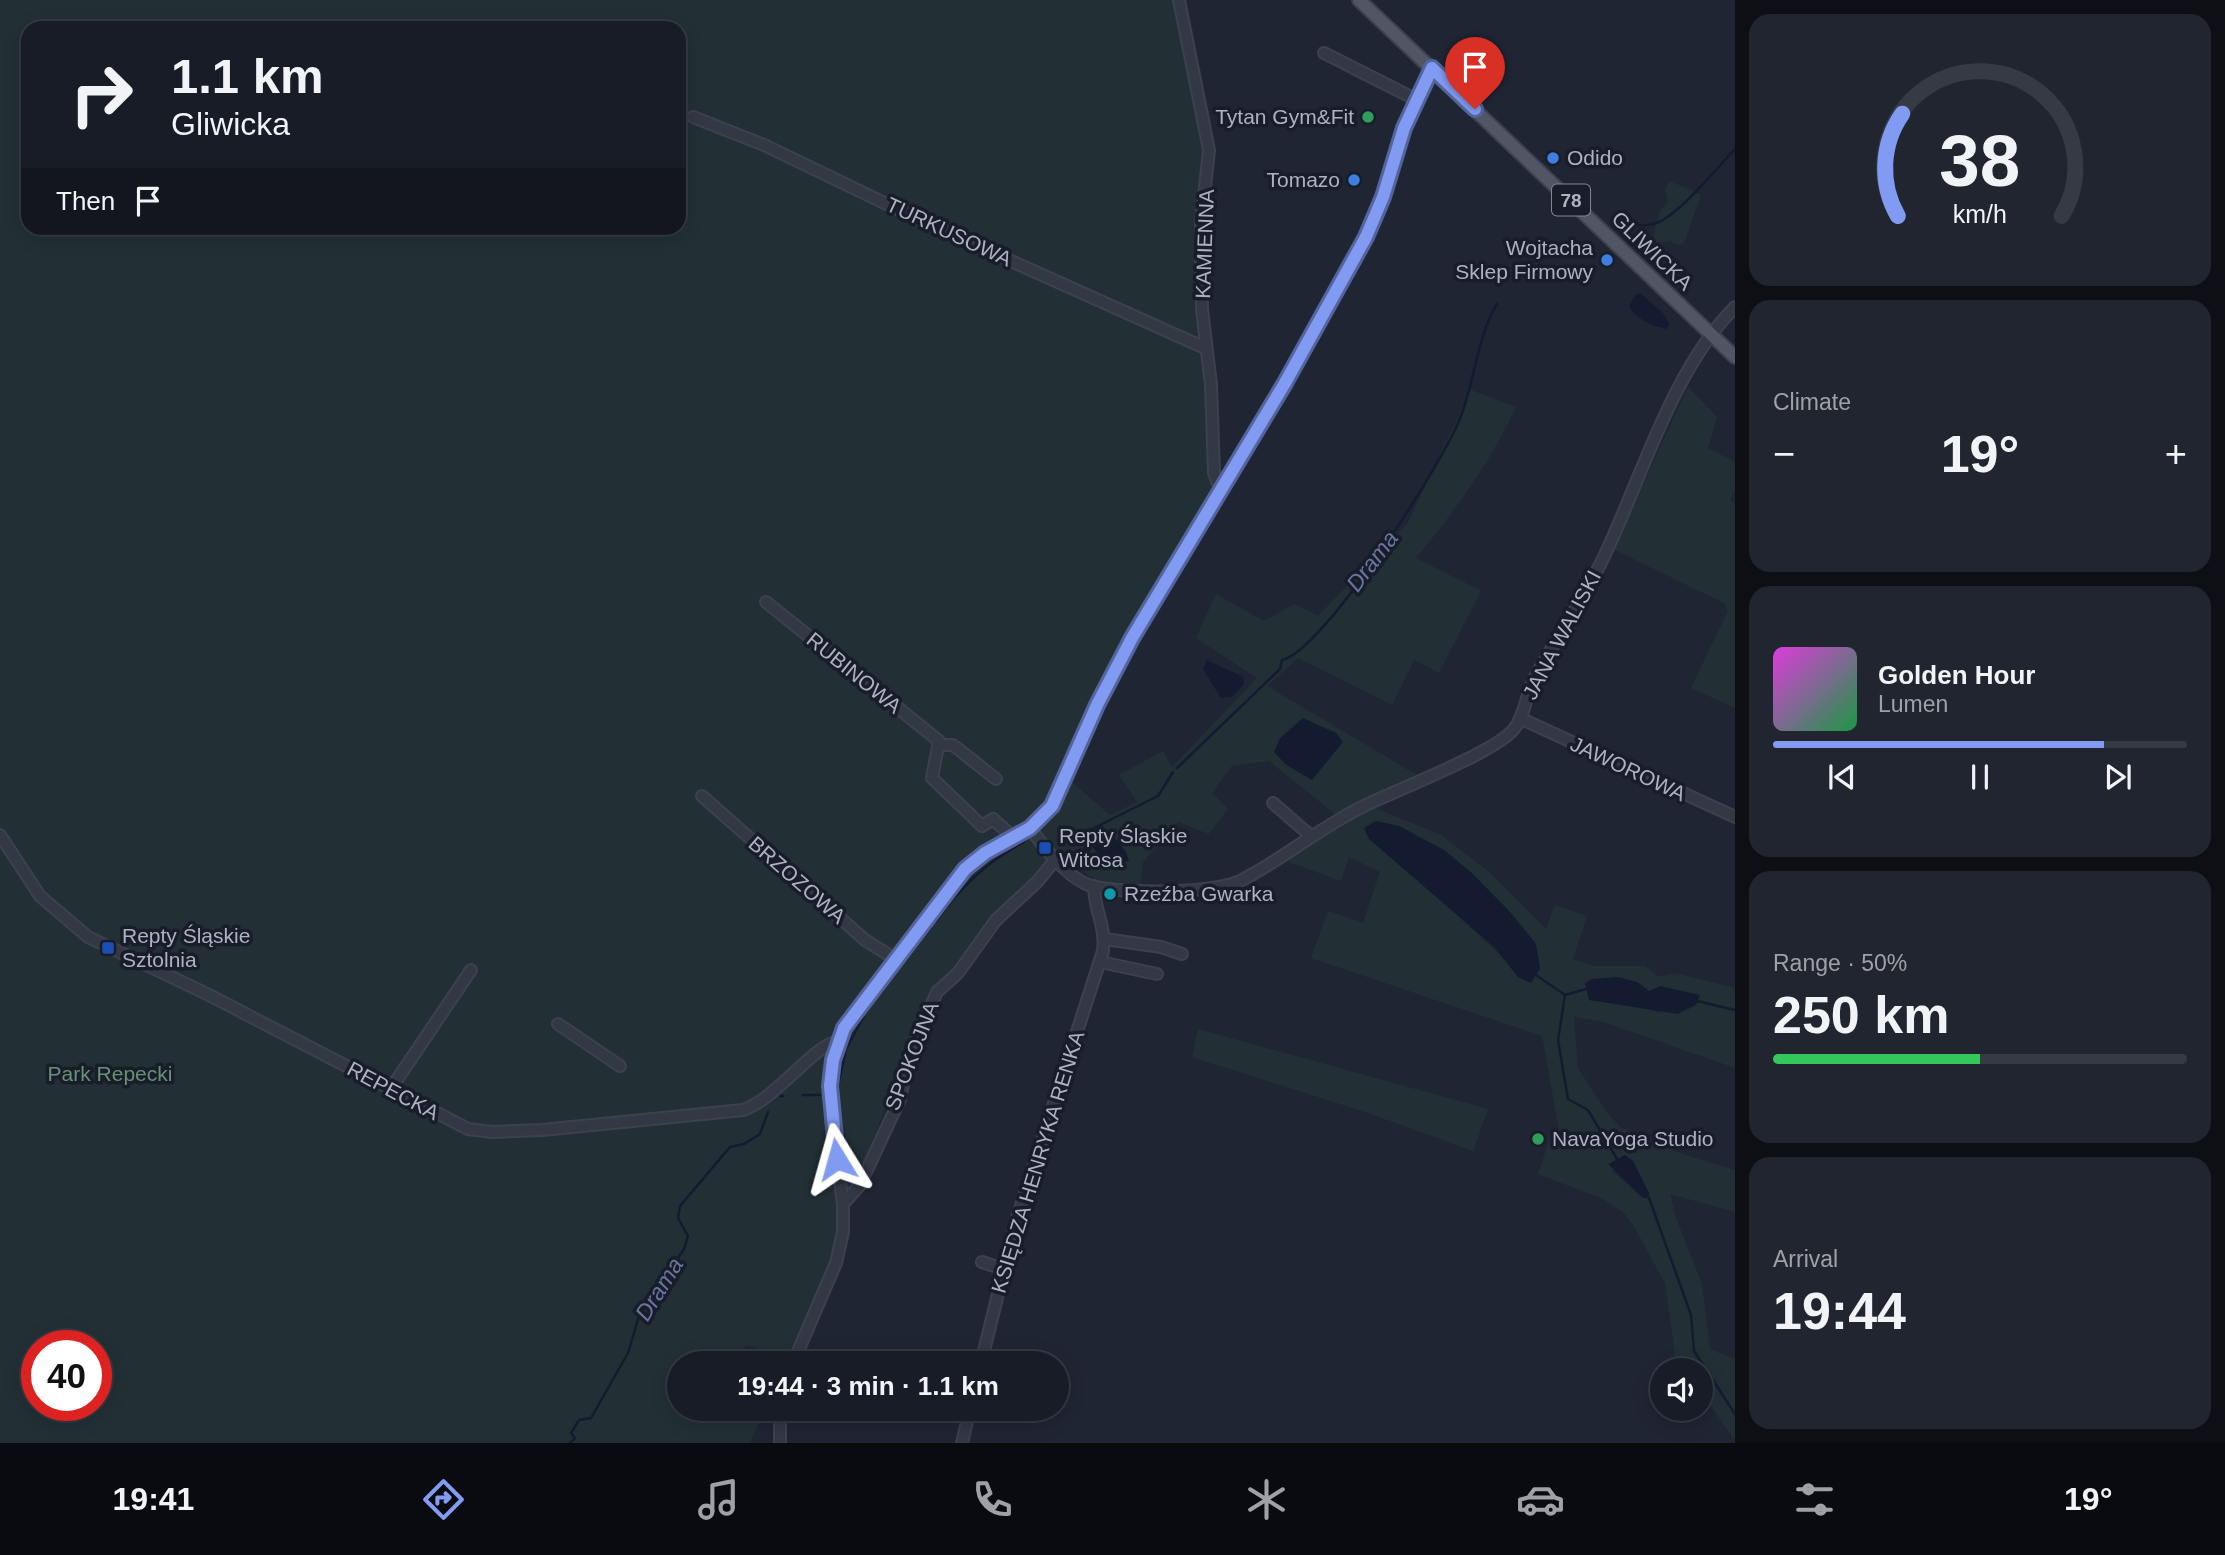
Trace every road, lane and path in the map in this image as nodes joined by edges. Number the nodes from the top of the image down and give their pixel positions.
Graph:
1 (1179, 0) edge
2 (1359, 0) edge
3 (1324, 53) dead end
4 (1432, 68) junction
5 (1417, 100) junction
6 (693, 117) dead end
7 (1735, 307) edge
8 (1710, 333) junction
9 (1205, 348) junction
10 (1735, 357) edge
11 (1224, 487) junction
12 (766, 602) dead end
13 (1521, 719) junction
14 (939, 745) junction
15 (996, 779) dead end
16 (702, 796) dead end
17 (1273, 803) dead end
18 (1735, 817) edge
19 (1030, 828) junction
20 (0, 835) edge
21 (1311, 836) junction
22 (1013, 837) junction
23 (1056, 859) junction
24 (1094, 886) junction
25 (1105, 939) junction
26 (1182, 954) dead end
27 (895, 959) junction
28 (1100, 962) junction
29 (471, 970) dead end
30 (1157, 974) dead end
31 (558, 1024) dead end
32 (837, 1042) junction
33 (620, 1066) dead end
34 (390, 1090) junction
35 (843, 1204) junction
36 (982, 1262) dead end
37 (1003, 1269) junction
38 (798, 1351) edge
39 (984, 1351) edge
40 (780, 1421) edge
41 (967, 1421) edge
42 (780, 1443) edge
43 (962, 1443) edge

1 - 9 street, KAMIENNA
2 - 4 main road, GLIWICKA / 78
3 - 5 street
4 - 5 street
4 - 8 main road, GLIWICKA / 78
5 - 11 street
6 - 9 street, TURKUSOWA
7 - 8 street, JANA WALISKI
8 - 10 main road, GLIWICKA / 78
8 - 13 street, JANA WALISKI
9 - 11 street, KAMIENNA
11 - 19 street
12 - 14 street, RUBINOWA
13 - 18 street, JAWOROWA
13 - 21 street, JANA WALISKI
14 - 15 street, RUBINOWA
14 - 22 street
16 - 27 street, BRZOZOWA
17 - 21 street
19 - 22 street
19 - 23 street
20 - 34 street, REPECKA
21 - 24 street, JANA WALISKI
22 - 27 street
23 - 24 street
23 - 35 street, SPOKOJNA
24 - 25 street, KSIĘDZA HENRYKA RENKA
25 - 26 street
25 - 28 street, KSIĘDZA HENRYKA RENKA
27 - 32 street
28 - 30 street
28 - 37 street, KSIĘDZA HENRYKA RENKA
29 - 34 street
31 - 33 street
32 - 34 street, REPECKA
32 - 35 street
35 - 38 street
36 - 37 street
37 - 39 street, KSIĘDZA HENRYKA RENKA
40 - 42 street
41 - 43 street

